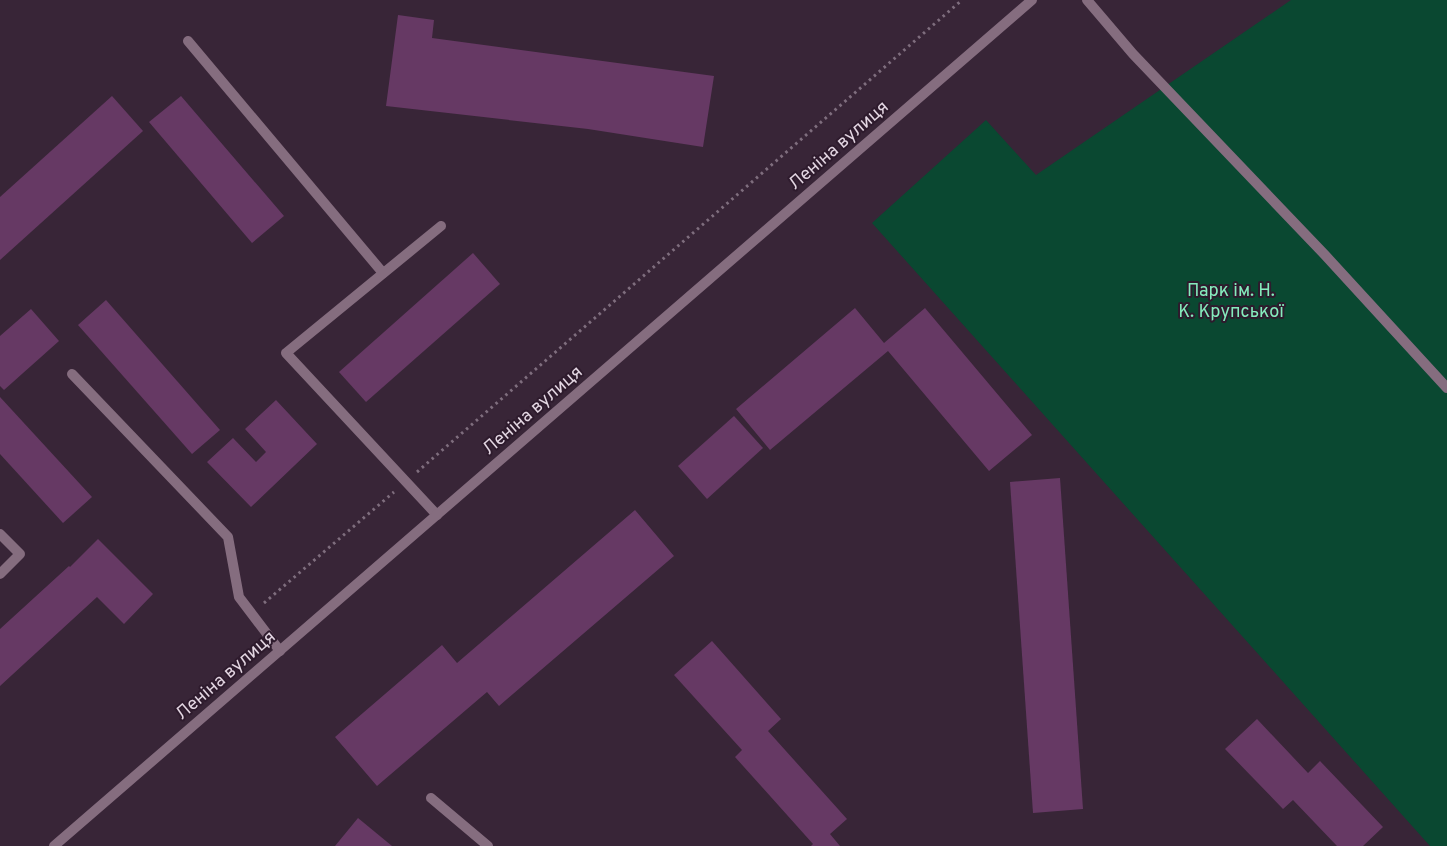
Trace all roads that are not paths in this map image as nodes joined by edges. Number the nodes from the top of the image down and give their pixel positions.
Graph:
1 (1032, 0) edge
2 (1087, 0) edge
3 (188, 41) dead end
4 (441, 226) dead end
5 (383, 273) junction
6 (72, 374) dead end
7 (1447, 388) edge
8 (437, 515) junction
9 (0, 534) edge
10 (0, 574) edge
11 (280, 650) junction
12 (430, 798) dead end
13 (54, 846) edge
14 (488, 846) edge

1 - 8 street, Леніна вулиця
2 - 7 street
3 - 5 street
4 - 5 street
5 - 8 street
6 - 11 street
8 - 11 street, Леніна вулиця
9 - 10 street
11 - 13 street, Леніна вулиця
12 - 14 street

